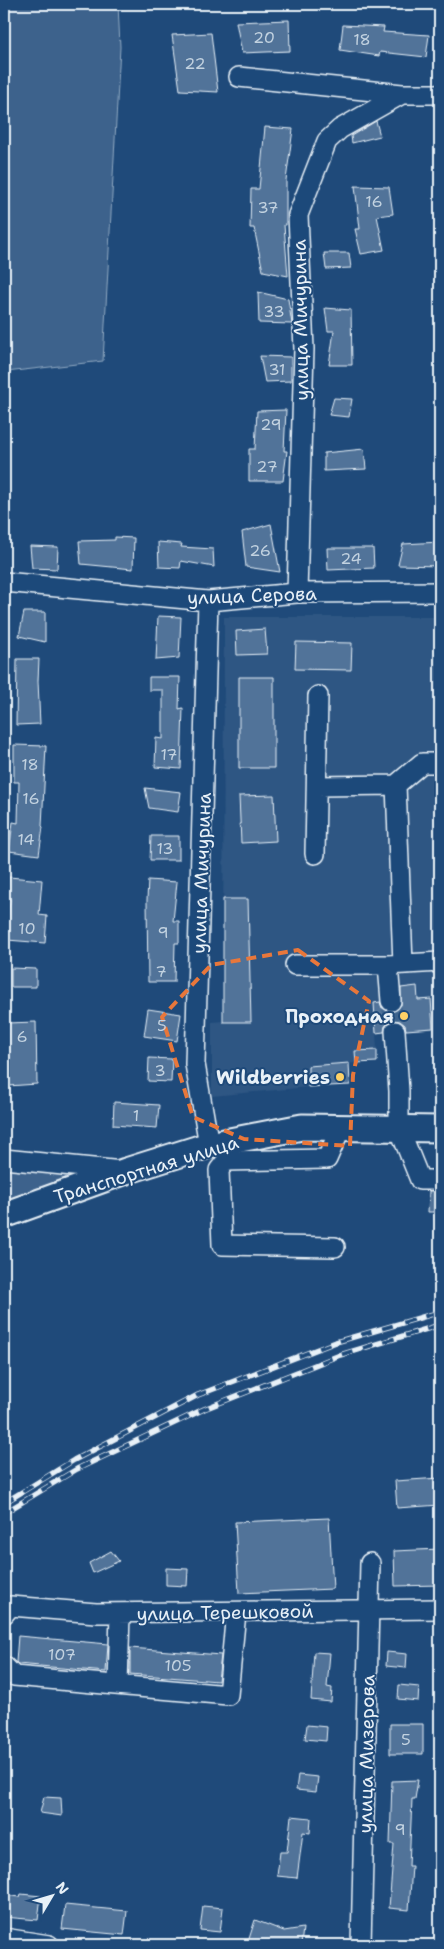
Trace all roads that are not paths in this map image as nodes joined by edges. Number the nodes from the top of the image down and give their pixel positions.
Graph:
1 (239, 77) dead end
2 (402, 94) junction
3 (440, 94) edge
4 (4, 582) edge
5 (4, 588) edge
6 (440, 592) edge
7 (296, 593) junction
8 (208, 601) junction
9 (318, 696) dead end
10 (440, 764) edge
11 (396, 785) junction
12 (317, 786) junction
13 (315, 854) dead end
14 (440, 962) edge
15 (295, 964) dead end
16 (396, 965) junction
17 (391, 1002) tunnel mouth
18 (394, 1031) tunnel mouth
19 (341, 1127) junction
20 (399, 1128) junction
21 (440, 1129) edge
22 (209, 1145) junction
23 (4, 1159) edge
24 (126, 1172) junction
25 (440, 1180) edge
26 (4, 1215) edge
27 (335, 1247) dead end
28 (370, 1563) dead end
29 (440, 1609) edge
30 (7, 1610) edge
31 (369, 1610) junction
32 (236, 1612) junction
33 (120, 1613) junction
34 (4, 1666) edge
35 (118, 1685) junction
36 (4, 1938) edge
37 (49, 1945) edge
38 (361, 1945) edge

1 - 2 street
2 - 3 street
2 - 7 street, улица Мичурина
4 - 5 street
4 - 8 street, улица Серова
6 - 7 street, улица Серова
7 - 8 street, улица Серова
8 - 22 street, улица Мичурина
9 - 12 street
10 - 11 street
11 - 12 street
11 - 16 street
12 - 13 street
14 - 16 street
15 - 16 street
16 - 17 street
18 - 20 street
19 - 20 main road, Транспортная улица
19 - 22 main road, Транспортная улица
19 - 27 street
20 - 21 main road, Транспортная улица
20 - 25 street
22 - 24 main road, Транспортная улица
23 - 24 street
24 - 26 main road, Транспортная улица
28 - 31 street, улица Мизерова
29 - 31 street, улица Терешковой
30 - 33 street, улица Терешковой
31 - 32 street, улица Терешковой
31 - 38 street, улица Мизерова
32 - 33 street, улица Терешковой
32 - 35 street
33 - 35 street
34 - 35 street
36 - 37 street

